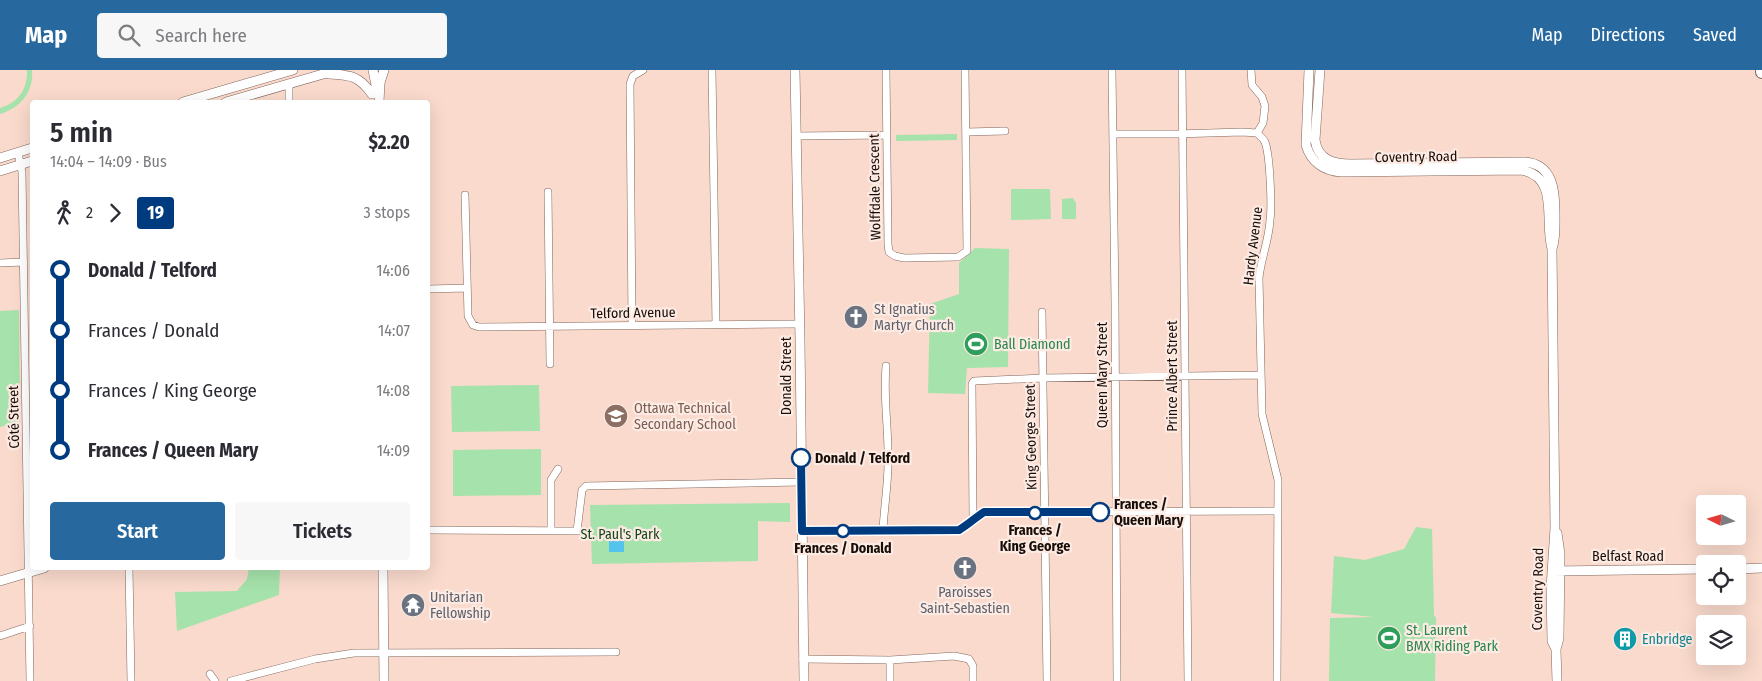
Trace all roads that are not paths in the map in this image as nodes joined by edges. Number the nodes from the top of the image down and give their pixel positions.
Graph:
1 (291, 70) edge
2 (337, 70) edge
3 (367, 70) edge
4 (373, 70) edge
5 (384, 70) edge
6 (643, 70) edge
7 (712, 70) edge
8 (795, 70) edge
9 (886, 70) edge
10 (965, 70) edge
11 (1112, 70) edge
12 (1182, 70) edge
13 (1251, 70) edge
14 (1309, 70) edge
15 (1320, 70) edge
16 (327, 73) junction
17 (289, 84) junction
18 (372, 98) edge
19 (203, 99) edge
20 (233, 100) edge
21 (289, 100) edge
22 (379, 100) edge
23 (379, 100) edge
24 (1005, 131) dead end
25 (966, 132) junction
26 (1257, 133) junction
27 (1113, 134) junction
28 (1183, 134) junction
29 (887, 135) junction
30 (796, 136) junction
31 (30, 149) edge
32 (18, 153) junction
33 (0, 158) edge
34 (30, 162) edge
35 (22, 164) junction
36 (0, 171) edge
37 (548, 192) dead end
38 (465, 195) dead end
39 (1552, 249) junction
40 (24, 262) junction
41 (0, 263) edge
42 (467, 288) junction
43 (430, 289) edge
44 (1042, 312) dead end
45 (800, 324) junction
46 (632, 325) junction
47 (716, 325) junction
48 (549, 326) junction
49 (29, 351) edge
50 (550, 364) dead end
51 (886, 366) dead end
52 (1261, 375) junction
53 (1184, 377) junction
54 (1043, 378) junction
55 (1115, 378) junction
56 (29, 407) edge
57 (558, 469) dead end
58 (30, 478) edge
59 (801, 482) junction
60 (1276, 511) junction
61 (1115, 512) junction
62 (1185, 512) junction
63 (1045, 513) junction
64 (973, 518) junction
65 (430, 530) edge
66 (552, 530) junction
67 (883, 530) junction
68 (577, 531) junction
69 (587, 531) dead end
70 (802, 531) junction
71 (1696, 569) edge
72 (36, 570) edge
73 (129, 570) edge
74 (383, 570) edge
75 (1556, 570) junction
76 (28, 572) junction
77 (0, 581) edge
78 (30, 626) junction
79 (0, 636) edge
80 (616, 652) dead end
81 (383, 653) junction
82 (803, 658) junction
83 (890, 660) junction
84 (210, 674) dead end
85 (30, 681) edge
86 (131, 681) edge
87 (215, 681) edge
88 (231, 681) edge
89 (384, 681) edge
90 (804, 681) edge
91 (890, 681) edge
92 (973, 681) edge
93 (1047, 681) edge
94 (1117, 681) edge
95 (1188, 681) edge
96 (1277, 681) edge
97 (1556, 681) edge

1 - 19 main road
2 - 16 main road
3 - 18 main road
4 - 22 main road
5 - 23 main road
6 - 46 street
7 - 47 street
8 - 30 main road, Donald Street
9 - 29 street, Wolffdale Crescent
10 - 25 street, Wolffdale Crescent
11 - 27 street, Queen Mary Street
12 - 28 street, Prince Albert Street
13 - 26 street
14 - 39 main road, Coventry Road
15 - 39 main road, Coventry Road
16 - 17 main road
16 - 18 main road
17 - 20 main road
17 - 21 street
24 - 25 street
25 - 29 street, Wolffdale Crescent
26 - 28 street
26 - 52 street, Hardy Avenue
27 - 28 street
27 - 55 street, Queen Mary Street
28 - 53 street, Prince Albert Street
29 - 30 street
30 - 45 main road, Donald Street
31 - 32 main road
32 - 33 main road
32 - 35 street, Côté Street
34 - 35 main road
35 - 36 main road
35 - 40 street, Côté Street
37 - 48 street
38 - 42 street
39 - 75 main road, Coventry Road
40 - 41 street
40 - 49 street, Côté Street
42 - 43 street
42 - 48 street, Telford Avenue
44 - 54 street, King George Street
45 - 47 street, Telford Avenue
45 - 59 main road, Donald Street
46 - 47 street, Telford Avenue
46 - 48 street, Telford Avenue
48 - 50 street
49 - 56 street, Côté Street
51 - 67 street
52 - 53 street
52 - 60 street, Hardy Avenue
53 - 55 street
53 - 62 street, Prince Albert Street
54 - 55 street
54 - 63 street, King George Street
54 - 64 street
55 - 61 street, Queen Mary Street
56 - 58 street, Côté Street
57 - 66 street
58 - 76 street, Côté Street
59 - 68 street
59 - 70 main road, Donald Street
60 - 62 street
60 - 96 street, Hardy Avenue
61 - 62 street
61 - 63 street
61 - 94 street, Queen Mary Street
62 - 95 street, Prince Albert Street
63 - 64 street
63 - 93 street, King George Street
64 - 67 street
65 - 66 street
66 - 68 street
67 - 70 street
68 - 69 street
70 - 82 main road, Donald Street
71 - 75 main road, Belfast Road
72 - 76 main road
73 - 86 street
74 - 81 main road
75 - 97 main road, Coventry Road
76 - 77 main road
76 - 78 street, Côté Street
78 - 79 street
78 - 85 street, Côté Street
80 - 81 street
81 - 88 street
81 - 89 main road
82 - 83 street
82 - 90 main road, Donald Street
83 - 91 street
83 - 92 street
84 - 87 street

